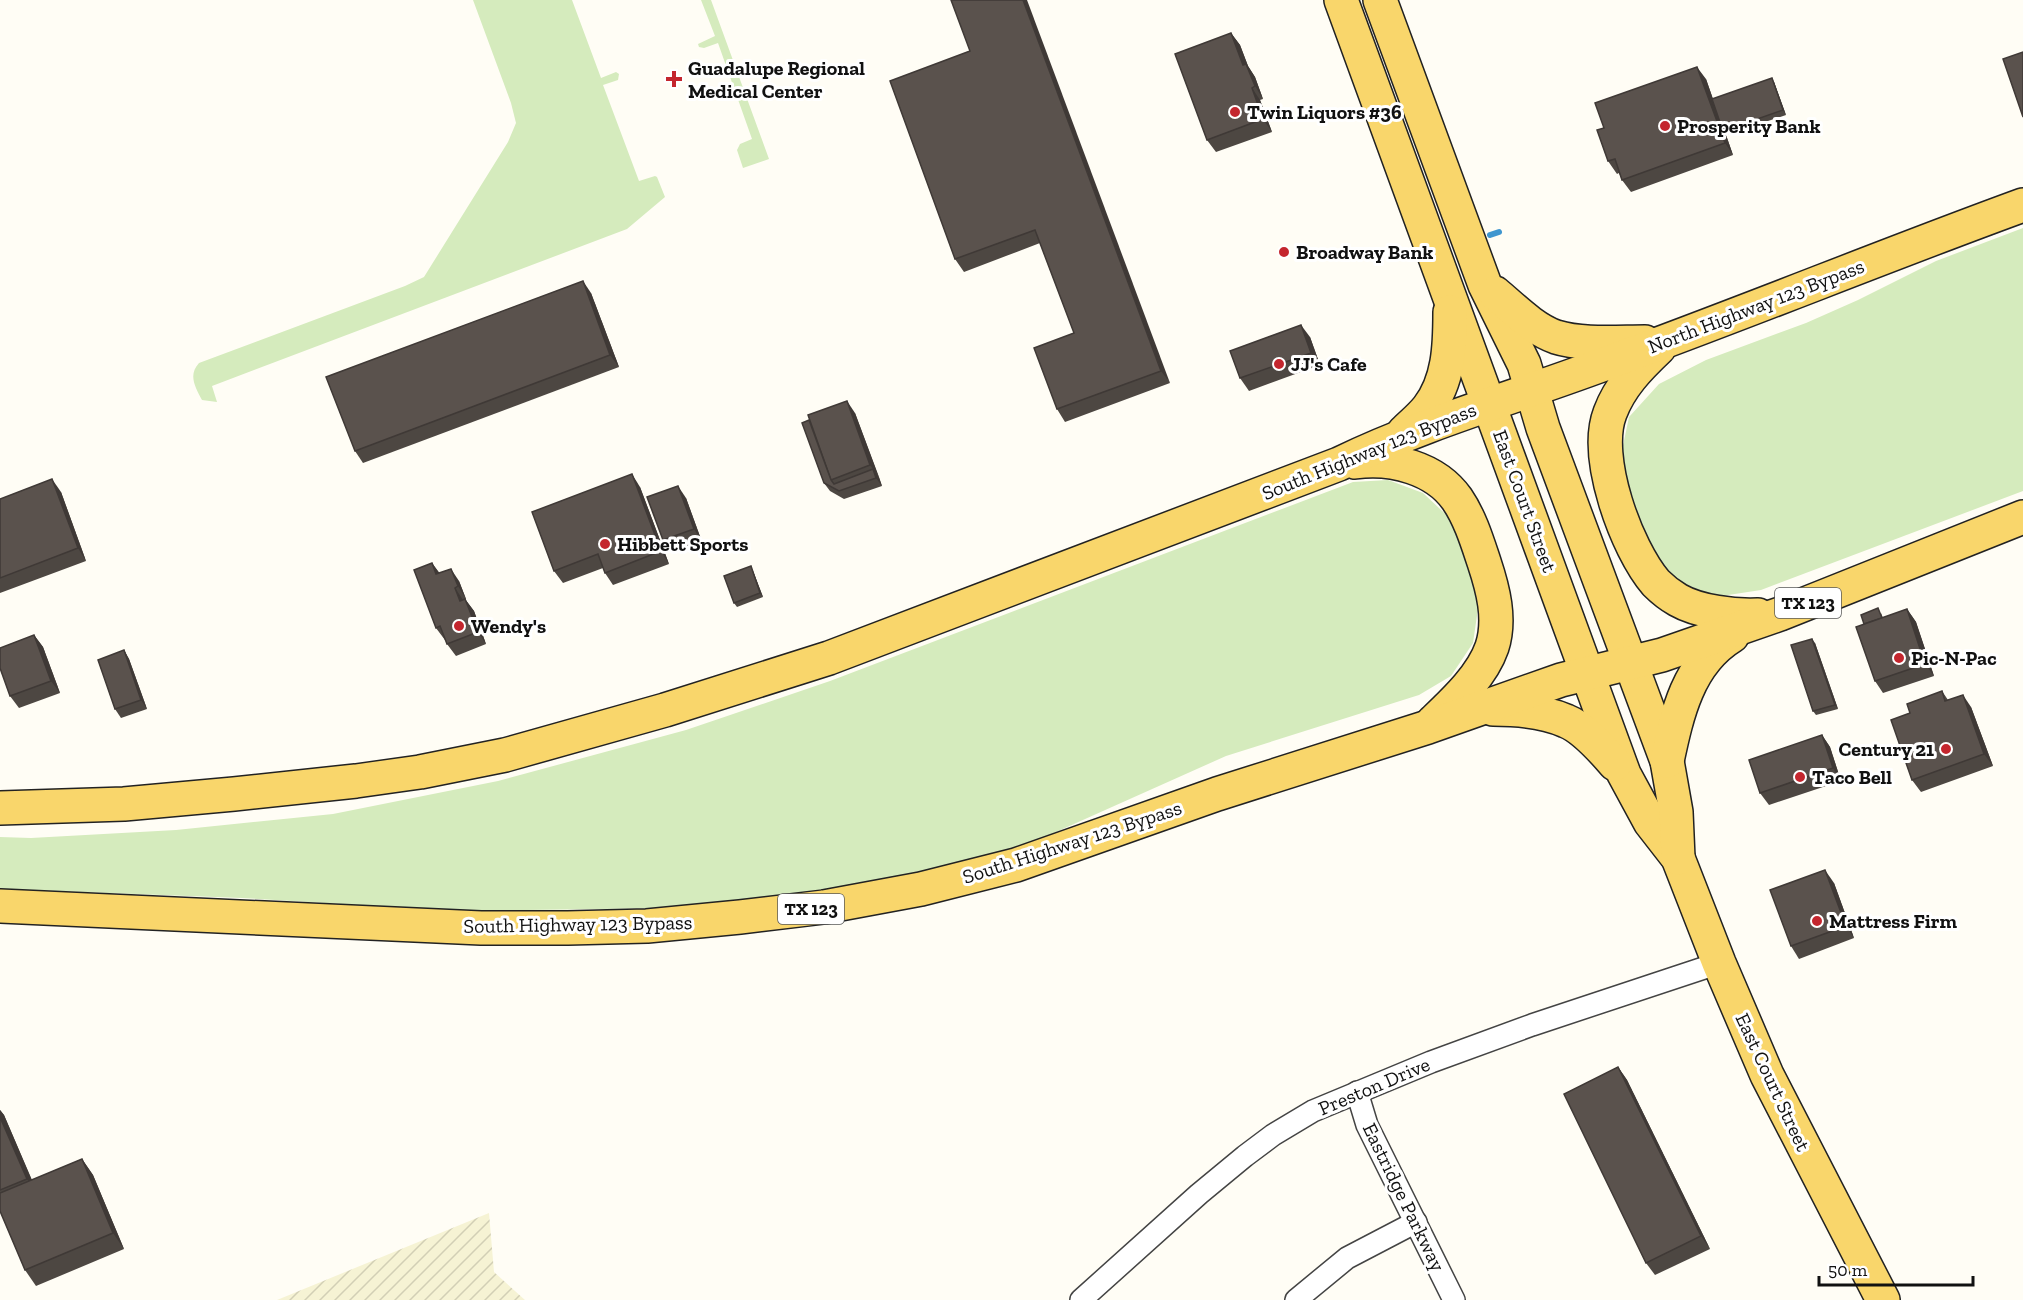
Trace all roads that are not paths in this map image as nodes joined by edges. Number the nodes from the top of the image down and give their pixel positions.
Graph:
1 (1341, 0) edge
2 (1380, 0) edge
3 (2023, 205) edge
4 (1485, 285) junction
5 (1449, 296) junction
6 (1667, 341) junction
7 (1532, 390) junction
8 (1488, 404) junction
9 (1398, 438) junction
10 (1339, 464) junction
11 (2023, 517) edge
12 (1768, 618) junction
13 (1630, 663) junction
14 (1587, 673) junction
15 (1479, 708) junction
16 (1428, 727) junction
17 (1667, 761) junction
18 (1624, 774) junction
19 (0, 808) edge
20 (1677, 858) junction
21 (0, 906) edge
22 (1719, 963) junction
23 (1357, 1092) junction
24 (1416, 1222) junction
25 (1081, 1300) edge
26 (1296, 1300) edge
27 (1454, 1300) edge
28 (1883, 1300) edge

1 - 5 main road, East Court Street
2 - 4 main road, East Court Street
3 - 6 main road, North Highway 123 Bypass
4 - 6 main road
4 - 7 main road, East Court Street
5 - 8 main road, East Court Street
5 - 9 main road
6 - 7 main road, North Highway 123 Bypass
6 - 12 main road
7 - 8 main road, North Highway 123 Bypass
7 - 13 main road, East Court Street
8 - 9 main road, South Highway 123 Bypass
8 - 14 main road, East Court Street
9 - 10 main road, South Highway 123 Bypass
10 - 16 main road
10 - 19 main road, South Highway 123 Bypass
11 - 12 main road, TX 123
12 - 13 main road, TX 123
12 - 17 main road
13 - 14 main road, TX 123
13 - 17 main road, East Court Street
14 - 15 main road, South Highway 123 Bypass / TX 123
14 - 18 main road, East Court Street
15 - 16 main road, South Highway 123 Bypass / TX 123
15 - 18 main road
16 - 21 main road, South Highway 123 Bypass / TX 123
17 - 20 main road, East Court Street
18 - 20 main road, East Court Street
20 - 22 main road, East Court Street
22 - 23 street, Preston Drive
22 - 28 main road, East Court Street
23 - 24 street, Eastridge Parkway
23 - 25 street, Preston Drive
24 - 26 street
24 - 27 street, Eastridge Parkway

